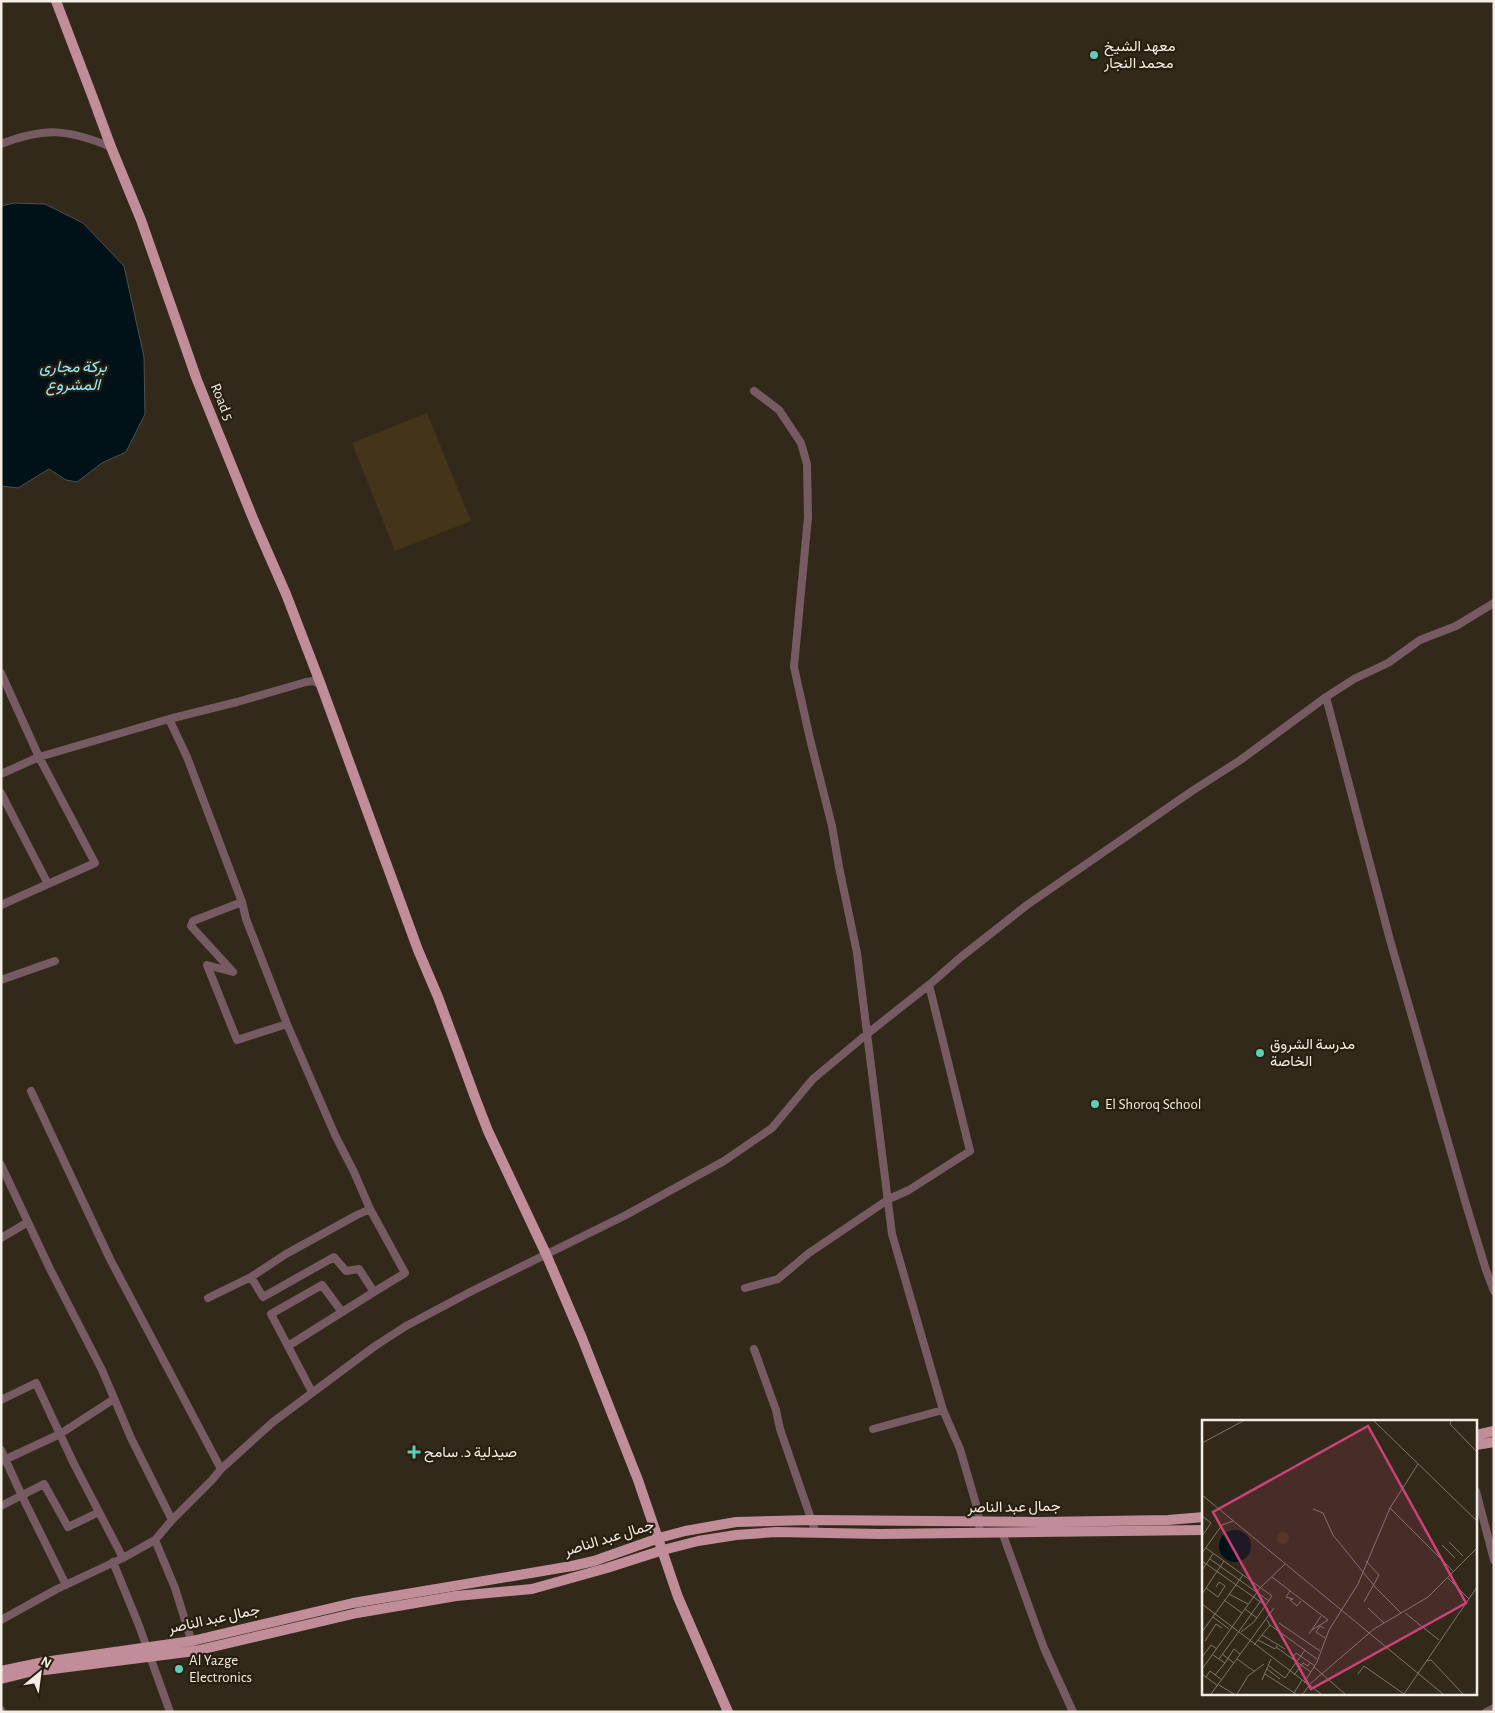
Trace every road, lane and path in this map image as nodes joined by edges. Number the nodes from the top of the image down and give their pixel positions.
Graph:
1 (56, 1) edge
2 (1, 144) edge
3 (111, 147) junction
4 (754, 391) dead end
5 (1494, 603) edge
6 (1, 673) edge
7 (322, 685) junction
8 (1326, 697) junction
9 (169, 719) junction
10 (39, 757) junction
11 (1, 774) edge
12 (1, 793) edge
13 (48, 884) junction
14 (242, 902) junction
15 (1, 905) edge
16 (54, 961) dead end
17 (1, 980) edge
18 (930, 985) junction
19 (287, 1024) junction
20 (867, 1034) junction
21 (31, 1091) dead end
22 (1, 1165) edge
23 (889, 1199) junction
24 (370, 1209) junction
25 (28, 1222) junction
26 (1, 1238) edge
27 (546, 1254) junction
28 (1490, 1269) edge
29 (251, 1277) junction
30 (1493, 1287) edge
31 (745, 1288) dead end
32 (374, 1292) junction
33 (208, 1298) dead end
34 (342, 1312) junction
35 (288, 1346) junction
36 (754, 1349) dead end
37 (312, 1392) junction
38 (114, 1399) junction
39 (1, 1400) edge
40 (943, 1410) junction
41 (873, 1429) dead end
42 (1494, 1431) edge
43 (60, 1434) junction
44 (1478, 1435) edge
45 (1494, 1442) edge
46 (1478, 1445) edge
47 (1, 1450) edge
48 (3, 1460) edge
49 (221, 1469) junction
50 (22, 1496) junction
51 (1478, 1500) edge
52 (1, 1506) edge
53 (99, 1512) junction
54 (1202, 1517) edge
55 (172, 1520) junction
56 (812, 1520) junction
57 (980, 1528) junction
58 (1202, 1530) edge
59 (1002, 1532) junction
60 (816, 1533) junction
61 (658, 1538) junction
62 (155, 1540) junction
63 (662, 1550) junction
64 (123, 1558) junction
65 (1494, 1560) edge
66 (113, 1562) junction
67 (66, 1585) junction
68 (1, 1620) edge
69 (193, 1646) junction
70 (148, 1652) junction
71 (1, 1671) edge
72 (1, 1679) edge
73 (1494, 1708) edge
74 (170, 1712) edge
75 (728, 1712) edge
76 (1074, 1712) edge
77 (1486, 1712) edge

1 - 3 main road, Road 5
2 - 3 street
3 - 7 main road, Road 5
4 - 20 street
5 - 8 street
6 - 10 street
7 - 9 street
7 - 27 main road, Road 5
8 - 18 street
8 - 28 street
9 - 10 street
9 - 14 street
10 - 11 street
10 - 13 street
12 - 13 street
13 - 15 street
14 - 19 street
14 - 19 street
16 - 17 street
18 - 20 street
18 - 23 street
19 - 24 street
20 - 23 street
20 - 27 street
21 - 49 street
22 - 25 street
23 - 31 street
23 - 40 street
24 - 29 street
24 - 32 street
25 - 26 street
25 - 38 street
27 - 37 street
27 - 61 main road, Road 5
28 - 30 street
29 - 32 street
29 - 33 street
32 - 34 street
34 - 35 street
34 - 35 street
35 - 37 street
36 - 56 street
37 - 49 street
38 - 43 street
38 - 55 street
39 - 43 street
40 - 41 street
40 - 57 street
42 - 44 main road
43 - 48 street
43 - 53 street
45 - 46 main road
47 - 48 street
48 - 50 street
49 - 55 street
50 - 52 street
50 - 53 street
50 - 67 street
51 - 65 street
53 - 64 street
54 - 57 main road, جمال عبد الناصر
55 - 62 street
56 - 57 main road, جمال عبد الناصر
56 - 60 street
56 - 61 main road, جمال عبد الناصر
57 - 59 main road, جمال عبد الناصر
57 - 60 main road, جمال عبد الناصر
58 - 59 main road, جمال عبد الناصر
59 - 76 street
60 - 63 main road, جمال عبد الناصر
61 - 63 main road, Road 5
61 - 69 main road, جمال عبد الناصر
62 - 64 street
62 - 69 street
63 - 69 main road, جمال عبد الناصر
63 - 75 main road, Road 5
64 - 66 street
66 - 67 street
66 - 70 street
67 - 68 street
69 - 70 main road, جمال عبد الناصر
70 - 71 main road, جمال عبد الناصر
70 - 72 main road, جمال عبد الناصر
70 - 74 street
73 - 77 street

